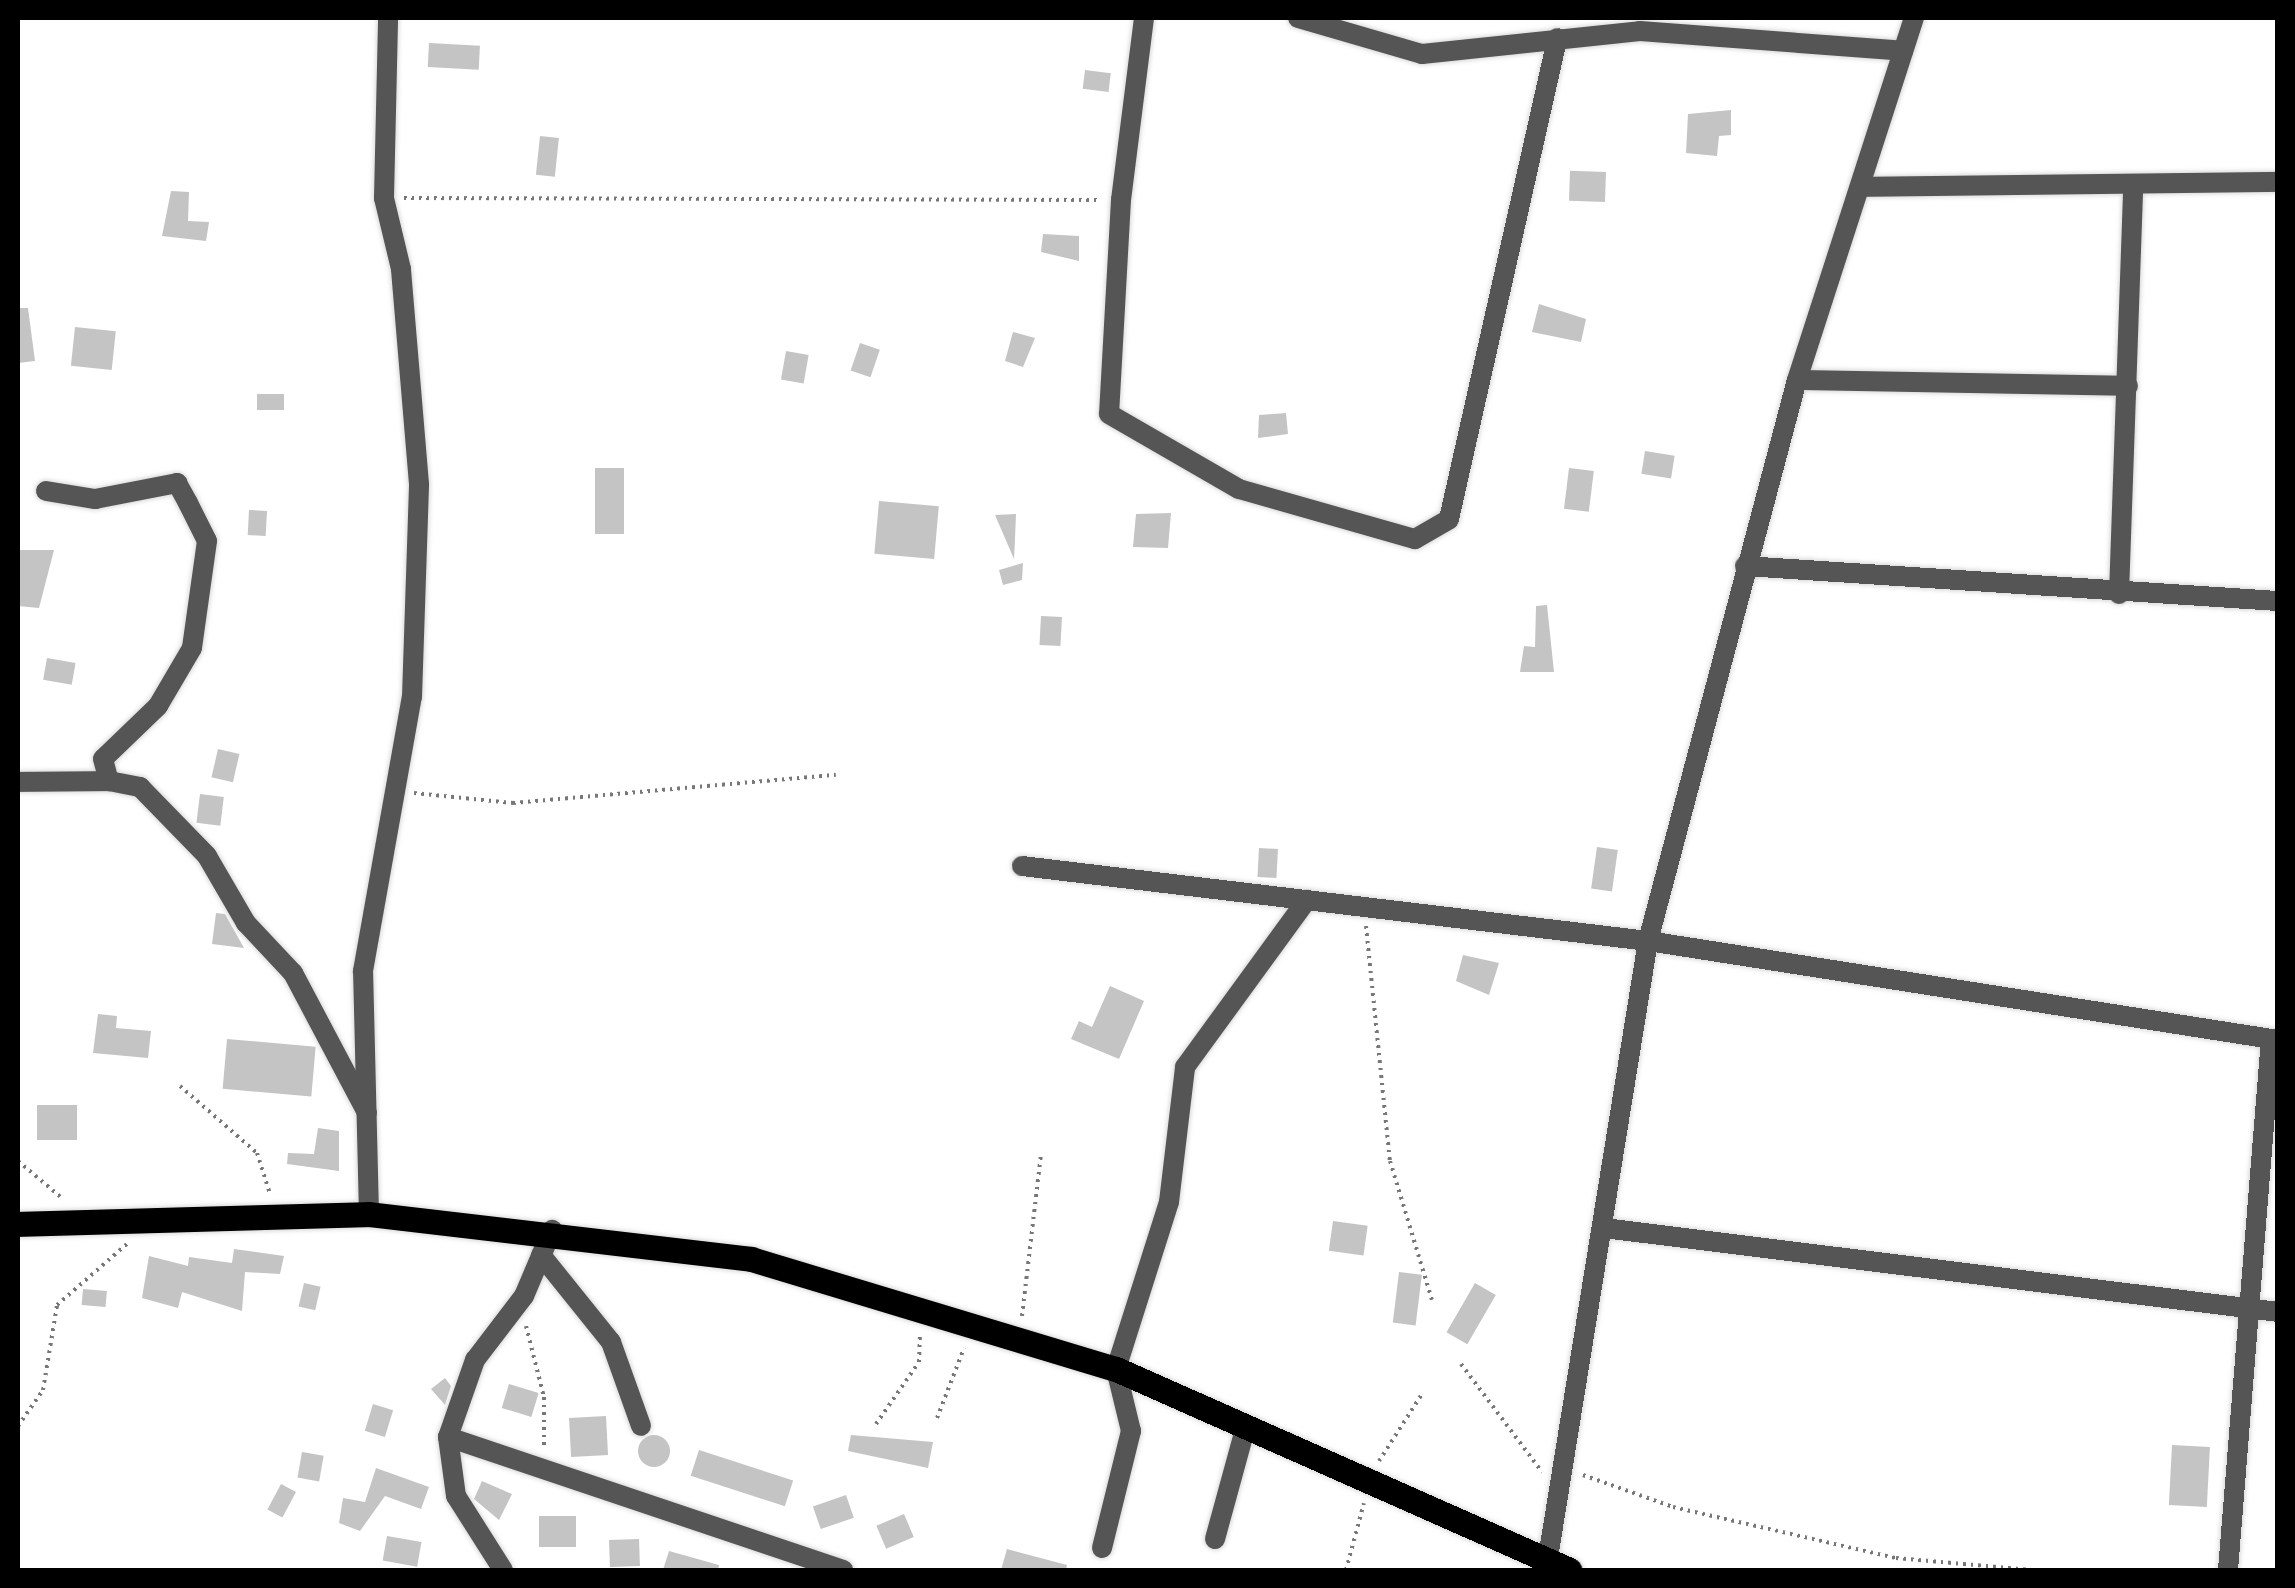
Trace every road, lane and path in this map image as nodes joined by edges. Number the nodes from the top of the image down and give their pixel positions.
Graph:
1 (388, 18) edge
2 (1144, 18) edge
3 (1298, 18) edge
4 (1914, 18) edge
5 (1558, 38) junction
6 (1903, 51) junction
7 (2278, 182) edge
8 (1860, 187) junction
9 (2133, 188) junction
10 (384, 198) junction
11 (1120, 200) junction
12 (1798, 380) junction
13 (2128, 386) junction
14 (46, 492) dead end
15 (1745, 566) junction
16 (2119, 594) junction
17 (2278, 600) edge
18 (836, 776) dead end
19 (109, 781) junction
20 (18, 782) edge
21 (399, 792) junction
22 (1022, 866) dead end
23 (1307, 900) junction
24 (1365, 907) junction
25 (1648, 941) junction
26 (2274, 1040) edge
27 (180, 1086) dead end
28 (366, 1113) junction
29 (1041, 1155) dead end
30 (18, 1161) edge
31 (369, 1214) junction
32 (277, 1218) junction
33 (139, 1222) junction
34 (46, 1223) junction
35 (18, 1224) edge
36 (1604, 1228) junction
37 (552, 1230) junction
38 (541, 1255) junction
39 (524, 1296) junction
40 (1432, 1300) dead end
41 (920, 1304) junction
42 (2254, 1310) junction
43 (2278, 1312) edge
44 (977, 1321) junction
45 (1019, 1335) junction
46 (1461, 1364) dead end
47 (1116, 1368) junction
48 (938, 1418) dead end
49 (876, 1424) dead end
50 (18, 1426) edge
51 (641, 1426) dead end
52 (1246, 1426) junction
53 (448, 1438) junction
54 (544, 1469) junction
55 (1566, 1469) junction
56 (1562, 1494) junction
57 (1215, 1540) dead end
58 (1102, 1548) dead end
59 (1554, 1568) edge
60 (503, 1570) edge
61 (843, 1570) edge
62 (2031, 1570) edge
63 (2228, 1570) edge

1 - 10 street
2 - 11 street
3 - 5 street
4 - 6 street
5 - 6 street
5 - 11 street
6 - 8 street
7 - 9 street
8 - 9 street
8 - 12 street
9 - 13 street
10 - 11 path
10 - 21 street
12 - 13 street
12 - 15 street
13 - 16 street
14 - 19 street
15 - 16 street
15 - 25 street
16 - 17 street
18 - 21 path
19 - 20 street
19 - 28 street
21 - 28 street
22 - 23 street
23 - 24 street
23 - 47 street
24 - 25 street
24 - 40 path
25 - 26 street
25 - 36 street
26 - 42 street
27 - 32 path
28 - 31 street
29 - 45 path
30 - 34 path
31 - 32 main road
31 - 37 main road
32 - 33 main road
33 - 34 main road
33 - 50 path
34 - 35 main road
36 - 42 street
36 - 55 street
37 - 38 street
37 - 41 main road
38 - 39 street
38 - 51 street
39 - 53 street
39 - 54 path
41 - 44 main road
41 - 49 path
42 - 43 street
42 - 63 street
44 - 45 main road
44 - 48 path
45 - 47 main road
46 - 56 path
47 - 52 main road
47 - 58 street
52 - 57 street
52 - 59 main road
53 - 54 street
53 - 60 street
54 - 61 street
55 - 56 street
55 - 62 path
56 - 59 street

